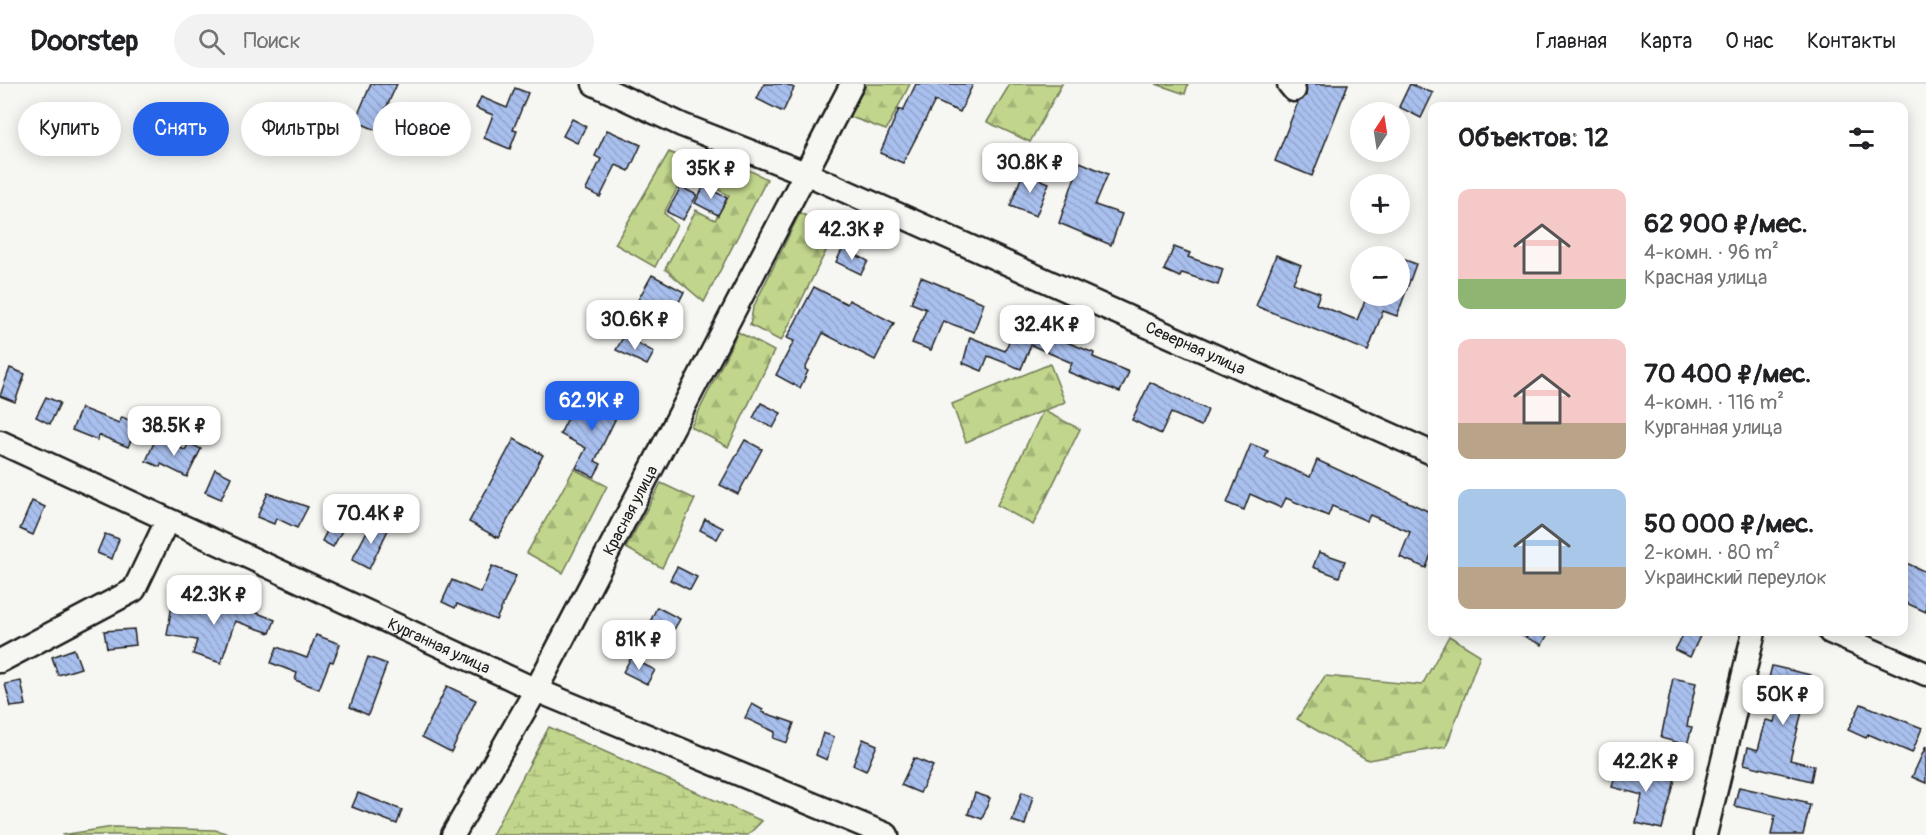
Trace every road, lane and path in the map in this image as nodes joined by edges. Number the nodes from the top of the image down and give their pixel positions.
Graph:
1 (594, 84) edge
2 (852, 84) edge
3 (805, 173) junction
4 (0, 442) edge
5 (1428, 451) edge
6 (167, 521) junction
7 (1753, 636) edge
8 (1839, 636) edge
9 (0, 661) edge
10 (1926, 674) edge
11 (536, 690) junction
12 (453, 835) edge
13 (887, 835) edge
14 (1706, 835) edge

1 - 3 street, Северная улица
2 - 3 street, Красная улица
3 - 5 street, Северная улица
3 - 11 street, Красная улица
4 - 6 street, Курганная улица
6 - 9 street
6 - 11 street, Курганная улица
7 - 14 street
8 - 10 street
11 - 12 street, Красная улица
11 - 13 street, Курганная улица

